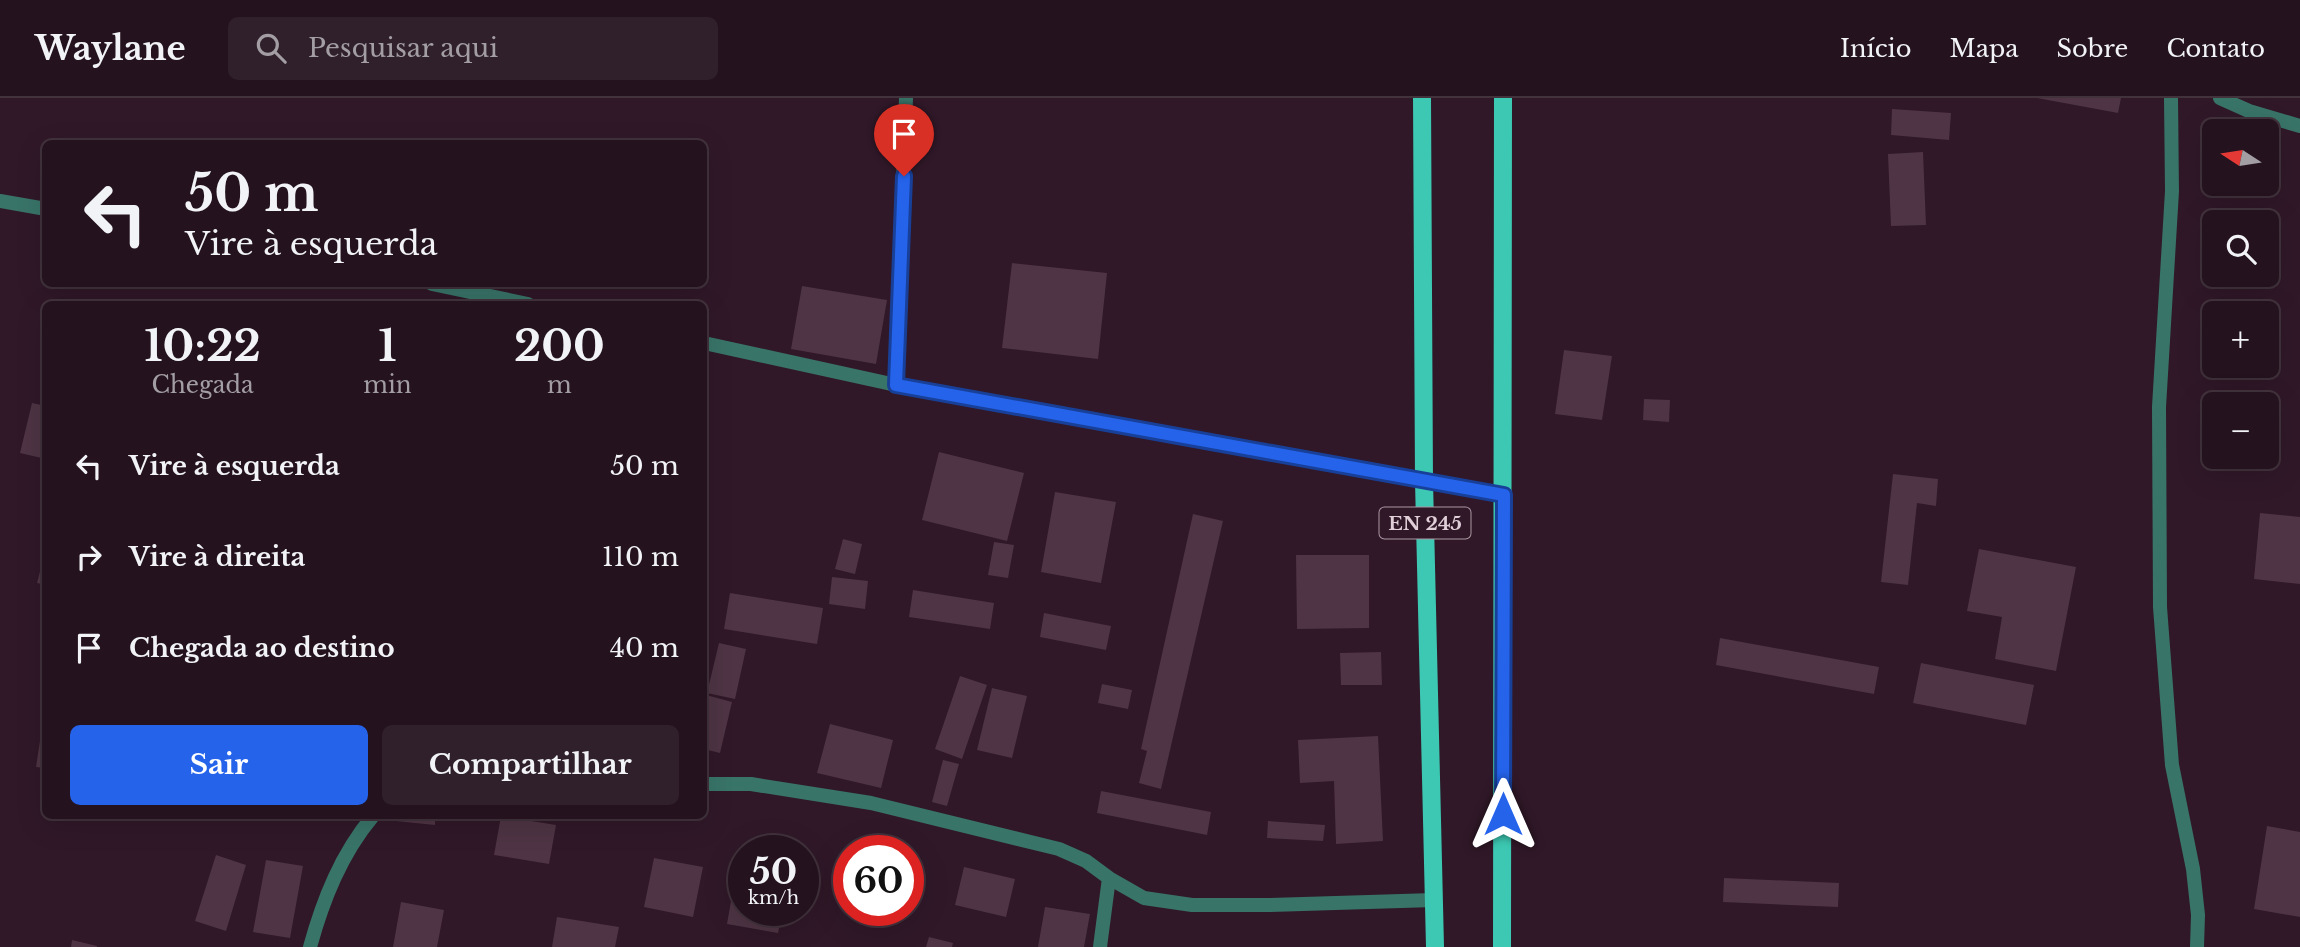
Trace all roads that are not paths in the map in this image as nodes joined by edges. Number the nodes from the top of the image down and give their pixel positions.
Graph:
1 (906, 98) edge
2 (1422, 98) edge
3 (1503, 98) edge
4 (2171, 98) edge
5 (2220, 98) edge
6 (2300, 126) edge
7 (0, 201) edge
8 (42, 208) edge
9 (446, 287) edge
10 (514, 301) edge
11 (707, 344) edge
12 (896, 385) junction
13 (1424, 481) junction
14 (1504, 495) junction
15 (707, 784) edge
16 (371, 819) edge
17 (1109, 878) junction
18 (1434, 900) junction
19 (310, 947) edge
20 (1100, 947) edge
21 (1435, 947) edge
22 (1502, 947) edge
23 (2197, 947) edge

1 - 12 street
2 - 13 main road, EN 245
3 - 14 main road
4 - 23 street
5 - 6 street
7 - 8 street
9 - 10 street
11 - 12 street
12 - 13 street
13 - 14 street
13 - 18 main road, EN 245
14 - 22 main road
15 - 17 street
16 - 19 street
17 - 18 street
17 - 20 street
18 - 21 main road, EN 245

